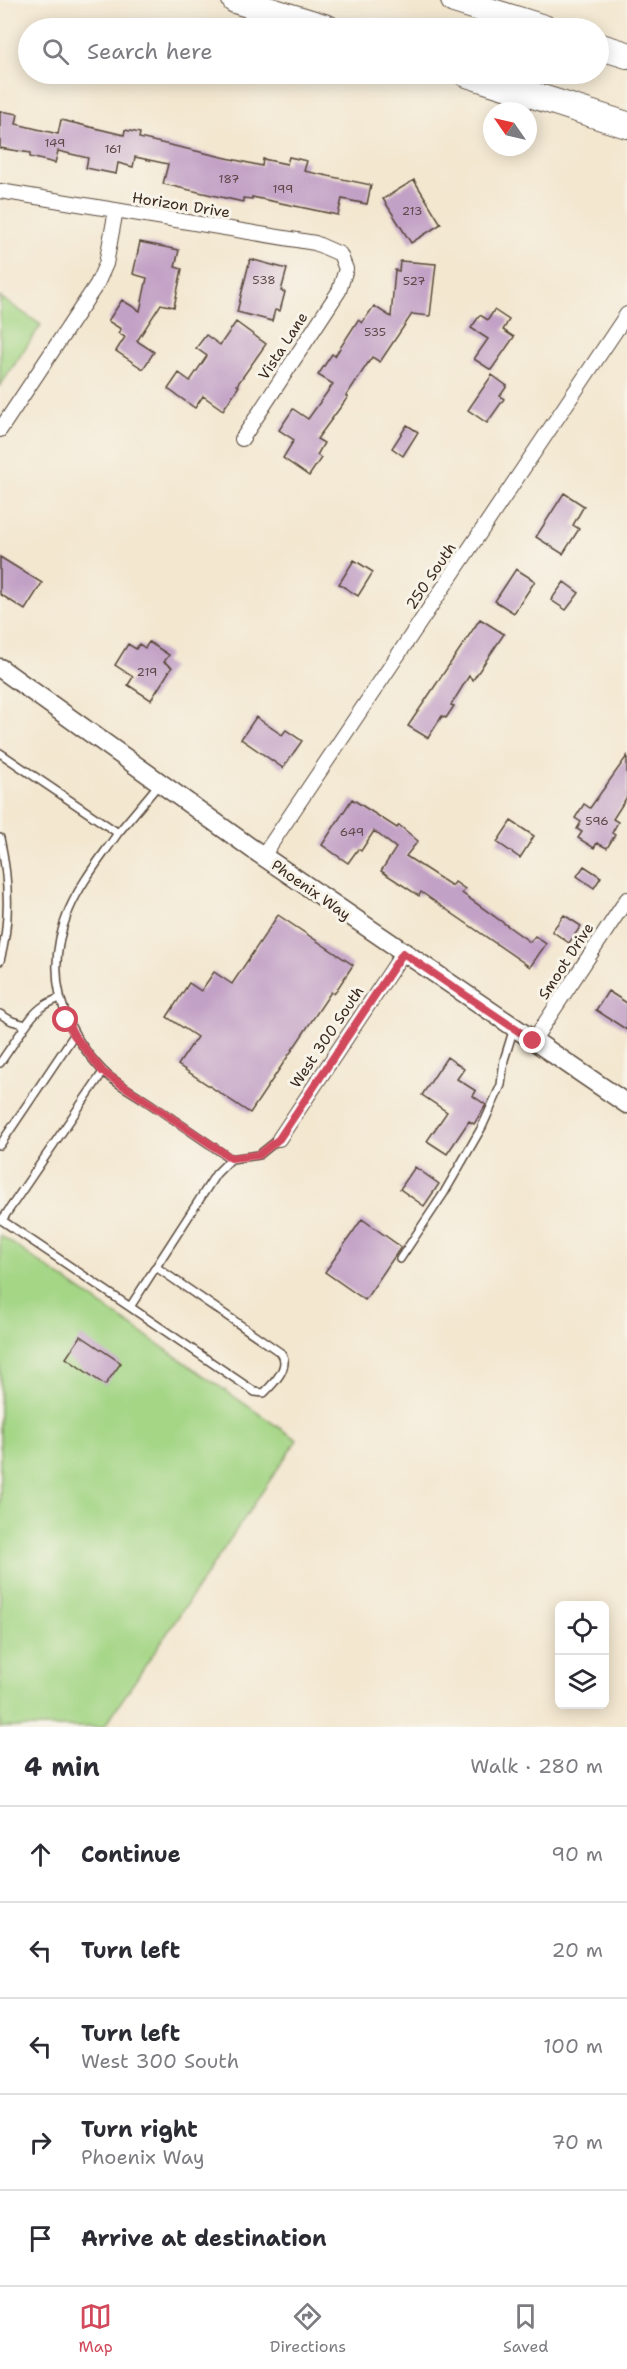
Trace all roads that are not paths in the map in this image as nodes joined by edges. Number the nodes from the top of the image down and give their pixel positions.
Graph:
1 (235, 0) edge
2 (454, 0) edge
3 (294, 18) edge
4 (512, 18) edge
5 (609, 49) edge
6 (627, 55) edge
7 (498, 84) edge
8 (627, 125) edge
9 (0, 191) edge
10 (116, 210) junction
11 (346, 269) joint
12 (627, 314) edge
13 (0, 430) edge
14 (242, 439) dead end
15 (0, 668) edge
16 (0, 753) edge
17 (159, 784) junction
18 (118, 833) junction
19 (0, 838) edge
20 (263, 856) junction
21 (627, 899) edge
22 (403, 953) junction
23 (0, 961) edge
24 (60, 998) junction
25 (0, 1014) edge
26 (26, 1024) junction
27 (514, 1028) junction
28 (74, 1035) junction
29 (533, 1041) junction
30 (0, 1063) edge
31 (103, 1072) junction
32 (627, 1104) edge
33 (279, 1139) joint
34 (0, 1145) edge
35 (231, 1158) junction
36 (1, 1219) edge
37 (400, 1259) dead end
38 (156, 1267) junction
39 (130, 1307) junction

1 - 3 highway
2 - 4 highway
5 - 6 highway
7 - 8 highway
9 - 10 street, Horizon Drive
10 - 11 street, Horizon Drive
10 - 13 street
11 - 14 street, Vista Lane
12 - 20 street, 250 South
15 - 17 street, Phoenix Way
16 - 18 lane
17 - 18 lane
17 - 20 street, Phoenix Way
18 - 24 lane
19 - 23 lane
20 - 22 street, Phoenix Way
21 - 29 street, Smoot Drive
22 - 27 street, Phoenix Way
22 - 33 street, West 300 South
24 - 26 lane
24 - 28 lane
25 - 26 lane
26 - 30 lane
27 - 29 street, Phoenix Way
27 - 37 lane
28 - 31 lane
28 - 34 lane
29 - 32 street, Phoenix Way
31 - 35 lane
31 - 36 lane
33 - 35 lane
35 - 38 lane
36 - 39 lane
38 - 39 lane
38 - 39 lane

